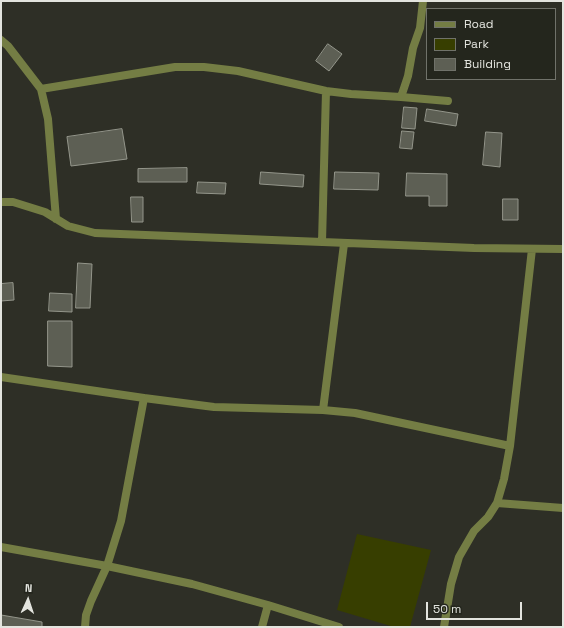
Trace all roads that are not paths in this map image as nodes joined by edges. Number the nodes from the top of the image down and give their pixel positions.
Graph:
1 (423, 1) edge
2 (1, 40) edge
3 (41, 89) junction
4 (326, 91) junction
5 (401, 96) junction
6 (448, 101) dead end
7 (1, 202) edge
8 (56, 219) junction
9 (322, 242) junction
10 (344, 244) junction
11 (532, 248) junction
12 (563, 249) edge
13 (1, 377) edge
14 (144, 398) junction
15 (323, 410) junction
16 (510, 446) junction
17 (497, 503) junction
18 (563, 508) edge
19 (1, 547) edge
20 (107, 566) junction
21 (268, 605) junction
22 (85, 627) edge
23 (262, 627) edge
24 (339, 627) edge
25 (444, 627) edge

1 - 5 street
2 - 3 street
3 - 4 street
3 - 8 street
4 - 5 street
4 - 9 street
5 - 6 street
7 - 8 street
8 - 9 street
9 - 10 street
10 - 11 street
10 - 15 street
11 - 12 street
11 - 16 street
13 - 14 street
14 - 15 street
14 - 20 street
15 - 16 street
16 - 17 street
17 - 18 street
17 - 25 street
19 - 20 street
20 - 21 street
20 - 22 street
21 - 23 street
21 - 24 street

